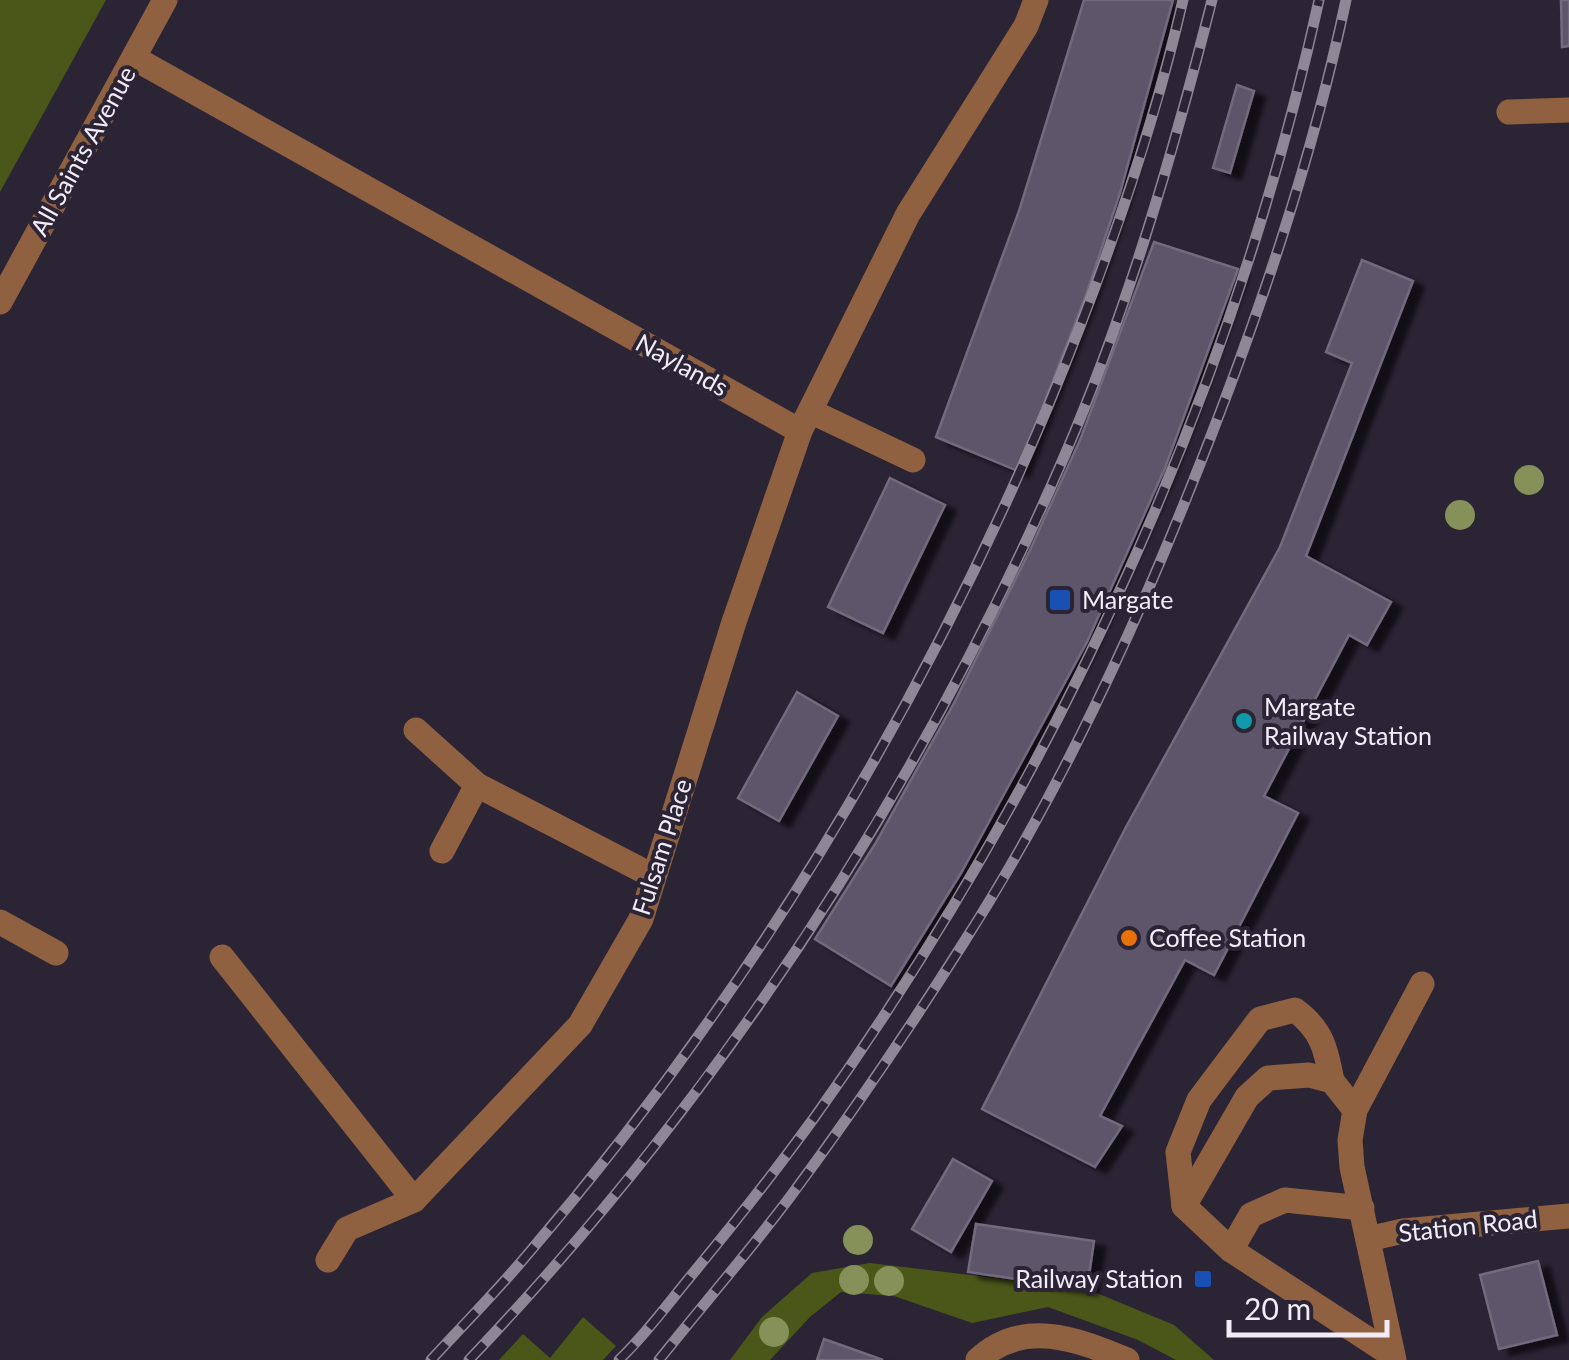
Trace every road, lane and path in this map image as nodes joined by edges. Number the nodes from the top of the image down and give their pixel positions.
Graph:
1 (165, 0) edge
2 (1036, 0) edge
3 (134, 58) junction
4 (1569, 110) edge
5 (1508, 112) dead end
6 (0, 302) edge
7 (805, 421) junction
8 (913, 460) dead end
9 (416, 730) dead end
10 (477, 785) junction
11 (442, 851) dead end
12 (653, 876) junction
13 (0, 922) edge
14 (56, 953) dead end
15 (222, 957) dead end
16 (1422, 984) dead end
17 (1332, 1081) junction
18 (1356, 1110) junction
19 (414, 1200) junction
20 (1184, 1206) junction
21 (1362, 1208) junction
22 (1569, 1216) edge
23 (1368, 1239) junction
24 (1231, 1250) junction
25 (328, 1260) dead end
26 (1393, 1358) edge
27 (978, 1360) edge
28 (1127, 1360) edge

1 - 3 street, All Saints Avenue
2 - 7 street
3 - 6 street, All Saints Avenue
3 - 7 street, Naylands
4 - 5 street
7 - 8 street, Naylands
7 - 12 street, Fulsam Place
9 - 10 street
10 - 11 street
10 - 12 street
12 - 19 street, Fulsam Place
13 - 14 street
15 - 19 street
16 - 18 street
17 - 18 street
17 - 20 street
17 - 20 street
18 - 21 street
19 - 25 street, Fulsam Place
20 - 24 street
21 - 23 street
21 - 24 street
22 - 23 street, Station Road
23 - 26 street
24 - 26 street
27 - 28 street

